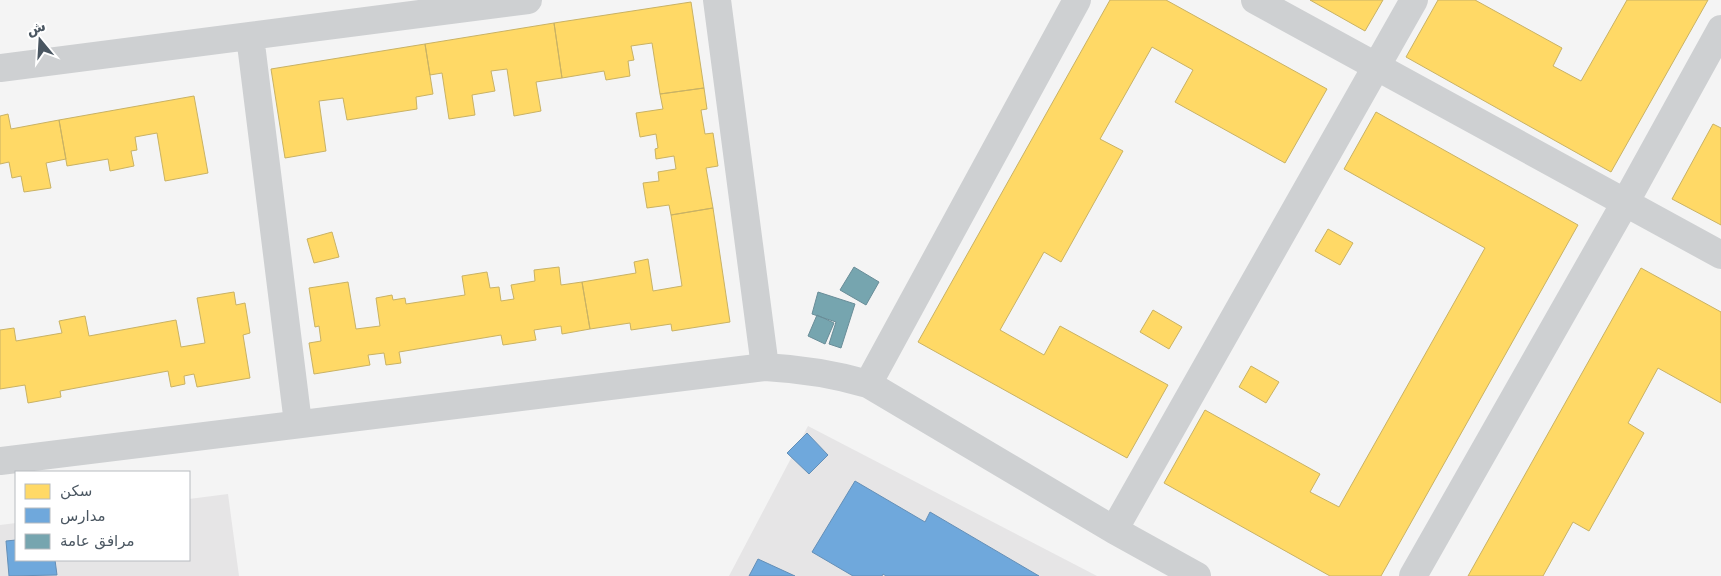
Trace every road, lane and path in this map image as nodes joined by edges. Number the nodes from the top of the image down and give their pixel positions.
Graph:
1 (528, 0) edge
2 (717, 0) edge
3 (1077, 0) edge
4 (1255, 0) edge
5 (1414, 0) edge
6 (1721, 29) edge
7 (250, 36) junction
8 (1377, 67) junction
9 (0, 68) edge
10 (1626, 203) junction
11 (1721, 255) edge
12 (765, 367) junction
13 (868, 384) junction
14 (298, 423) junction
15 (0, 462) edge
16 (1114, 530) junction
17 (1197, 576) edge
18 (1413, 576) edge

1 - 7 street
2 - 12 street
3 - 13 street
4 - 8 street
5 - 8 street
6 - 10 street
7 - 9 street
7 - 14 street
8 - 10 street
8 - 16 street
10 - 11 street
10 - 18 street
12 - 13 street
12 - 14 street
13 - 16 street
14 - 15 street
16 - 17 street

